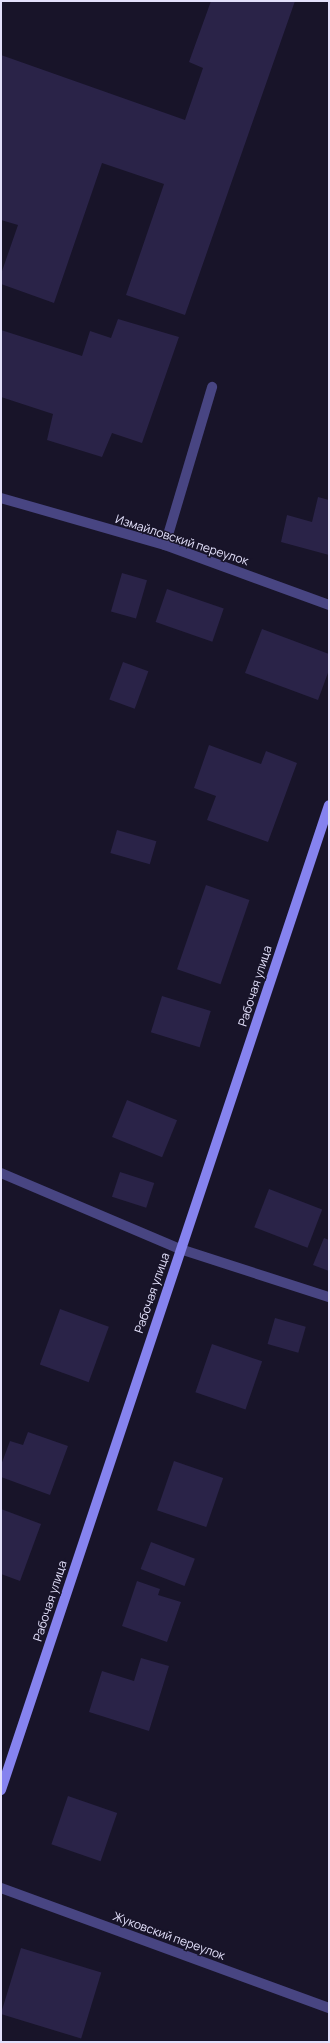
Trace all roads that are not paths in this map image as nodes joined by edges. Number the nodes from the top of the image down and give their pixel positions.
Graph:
1 (212, 387) dead end
2 (1, 498) edge
3 (164, 545) junction
4 (329, 605) edge
5 (329, 805) edge
6 (1, 1173) edge
7 (180, 1249) junction
8 (329, 1297) edge
9 (1, 1790) edge
10 (1, 1888) edge
11 (329, 2008) edge

1 - 3 street
2 - 3 street, Измайловский переулок
3 - 4 street, Измайловский переулок
5 - 7 main road, Рабочая улица
6 - 7 street
7 - 8 street
7 - 9 main road, Рабочая улица
10 - 11 street, Жуковский переулок

